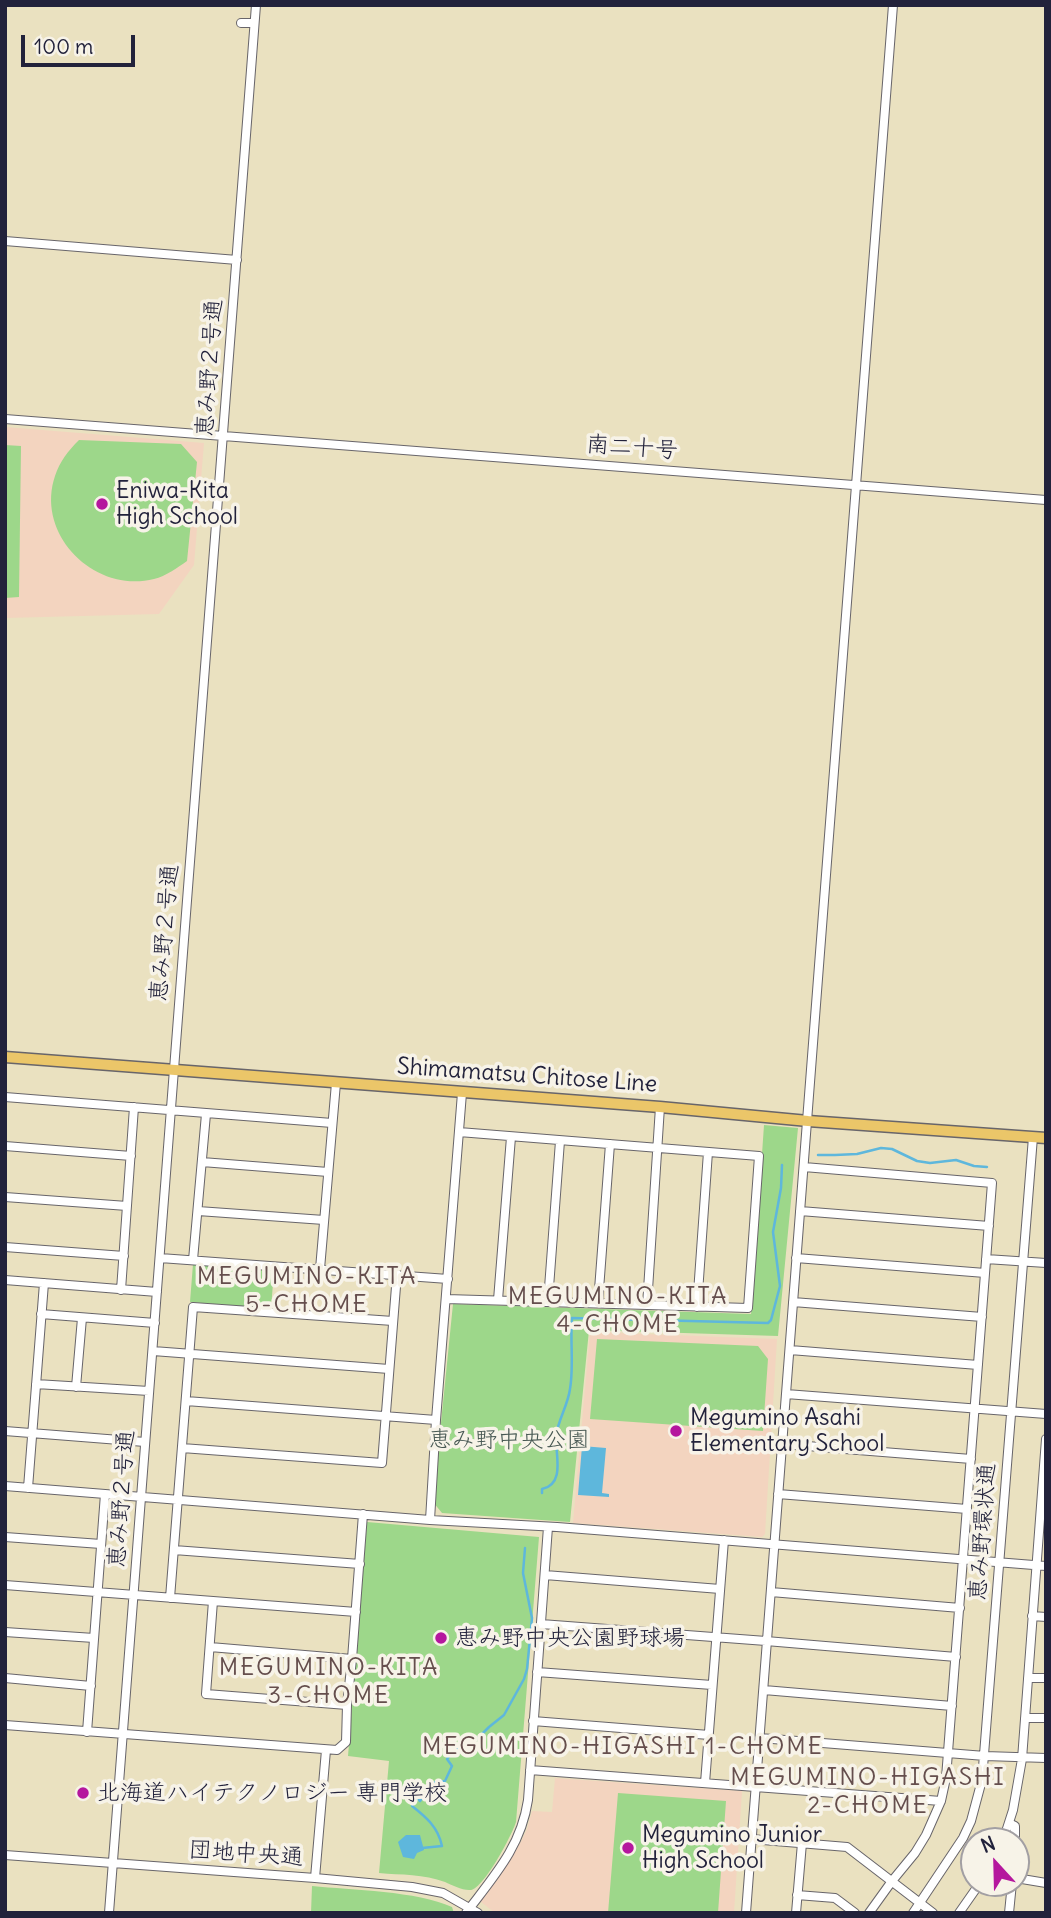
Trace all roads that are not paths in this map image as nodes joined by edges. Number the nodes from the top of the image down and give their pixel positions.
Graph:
1 (256, 5) edge
2 (893, 5) edge
3 (5, 241) edge
4 (232, 259) junction
5 (5, 419) edge
6 (219, 435) junction
7 (855, 484) junction
8 (1046, 500) edge
9 (5, 1058) edge
10 (173, 1070) junction
11 (336, 1083) junction
12 (462, 1093) junction
13 (5, 1097) edge
14 (134, 1107) junction
15 (660, 1107) junction
16 (170, 1110) junction
17 (206, 1114) junction
18 (808, 1121) junction
19 (332, 1123) junction
20 (459, 1132) junction
21 (1033, 1136) junction
22 (511, 1137) junction
23 (1046, 1138) edge
24 (560, 1140) junction
25 (610, 1144) junction
26 (5, 1146) edge
27 (659, 1148) junction
28 (708, 1152) junction
29 (131, 1156) junction
30 (202, 1162) junction
31 (804, 1167) junction
32 (328, 1172) junction
33 (5, 1197) edge
34 (127, 1206) junction
35 (198, 1211) junction
36 (800, 1211) junction
37 (324, 1220) junction
38 (989, 1226) junction
39 (5, 1247) edge
40 (124, 1256) junction
41 (160, 1258) junction
42 (796, 1258) junction
43 (986, 1259) junction
44 (193, 1260) junction
45 (1023, 1262) junction
46 (1046, 1264) edge
47 (320, 1269) junction
48 (985, 1273) junction
49 (397, 1274) junction
50 (448, 1279) junction
51 (5, 1280) edge
52 (44, 1283) junction
53 (121, 1290) junction
54 (158, 1292) junction
55 (446, 1299) junction
56 (498, 1300) junction
57 (548, 1301) junction
58 (793, 1302) junction
59 (598, 1303) junction
60 (647, 1305) junction
61 (697, 1307) junction
62 (41, 1314) junction
63 (982, 1317) junction
64 (82, 1318) junction
65 (393, 1321) junction
66 (155, 1323) junction
67 (790, 1350) junction
68 (153, 1351) junction
69 (188, 1354) junction
70 (978, 1364) junction
71 (389, 1369) junction
72 (36, 1384) junction
73 (76, 1387) junction
74 (149, 1391) junction
75 (786, 1394) junction
76 (186, 1401) junction
77 (975, 1409) junction
78 (1011, 1412) junction
79 (1046, 1414) edge
80 (386, 1415) junction
81 (436, 1420) junction
82 (5, 1431) edge
83 (32, 1433) junction
84 (1046, 1438) edge
85 (145, 1442) junction
86 (782, 1444) junction
87 (182, 1448) junction
88 (971, 1459) junction
89 (1045, 1465) edge
90 (5, 1486) edge
91 (28, 1488) junction
92 (105, 1494) junction
93 (778, 1494) junction
94 (141, 1497) junction
95 (178, 1500) junction
96 (967, 1509) junction
97 (363, 1514) junction
98 (1043, 1515) edge
99 (430, 1520) junction
100 (548, 1527) junction
101 (5, 1536) edge
102 (724, 1541) junction
103 (101, 1544) junction
104 (774, 1544) junction
105 (174, 1550) junction
106 (963, 1560) junction
107 (1000, 1563) junction
108 (360, 1564) junction
109 (1041, 1566) edge
110 (545, 1575) junction
111 (5, 1585) edge
112 (720, 1589) junction
113 (98, 1592) junction
114 (771, 1592) junction
115 (134, 1595) junction
116 (170, 1598) junction
117 (214, 1601) junction
118 (960, 1608) junction
119 (356, 1612) junction
120 (1032, 1616) junction
121 (1046, 1617) edge
122 (541, 1624) junction
123 (5, 1632) edge
124 (94, 1638) junction
125 (716, 1638) junction
126 (766, 1641) junction
127 (210, 1647) junction
128 (956, 1657) junction
129 (352, 1658) junction
130 (537, 1672) junction
131 (5, 1678) edge
132 (1028, 1678) junction
133 (1046, 1678) edge
134 (712, 1685) junction
135 (91, 1686) junction
136 (764, 1690) junction
137 (347, 1704) junction
138 (952, 1706) junction
139 (1025, 1718) junction
140 (1046, 1718) edge
141 (533, 1721) junction
142 (5, 1725) edge
143 (87, 1732) junction
144 (123, 1734) junction
145 (709, 1735) junction
146 (760, 1738) junction
147 (326, 1750) junction
148 (949, 1753) junction
149 (985, 1756) junction
150 (1046, 1758) edge
151 (1022, 1759) junction
152 (530, 1770) junction
153 (705, 1783) junction
154 (756, 1787) junction
155 (941, 1801) junction
156 (1009, 1823) junction
157 (1008, 1827) edge
158 (1015, 1827) edge
159 (751, 1839) junction
160 (802, 1843) junction
161 (5, 1855) edge
162 (113, 1864) junction
163 (315, 1878) junction
164 (892, 1881) junction
165 (797, 1895) junction
166 (971, 1897) edge
167 (920, 1903) junction
168 (472, 1911) edge
169 (109, 1913) edge
170 (746, 1913) edge
171 (796, 1913) edge
172 (855, 1913) edge
173 (869, 1913) edge
174 (913, 1913) edge
175 (933, 1913) edge
176 (959, 1913) edge

1 - 4 street, 恵み野２号通
2 - 7 street
3 - 4 street
4 - 6 street, 恵み野２号通
5 - 6 street, 南二十号
6 - 7 street, 南二十号
6 - 10 street, 恵み野２号通
7 - 8 street, 南二十号
7 - 18 street
9 - 10 main road, Shimamatsu Chitose Line
10 - 11 main road, Shimamatsu Chitose Line
10 - 16 street, 恵み野２号通
11 - 12 main road, Shimamatsu Chitose Line
11 - 19 street
12 - 15 main road, Shimamatsu Chitose Line
12 - 20 street
13 - 14 street
14 - 16 street
14 - 29 street
15 - 18 main road, Shimamatsu Chitose Line
15 - 27 street
16 - 17 street
16 - 41 street, 恵み野２号通
17 - 19 street
17 - 30 street
18 - 21 main road, Shimamatsu Chitose Line
18 - 31 street
19 - 32 street
20 - 22 street
20 - 50 street
21 - 23 main road, Shimamatsu Chitose Line
21 - 45 street, 恵み野環状通
22 - 24 street
22 - 56 street
24 - 25 street
24 - 57 street
25 - 27 street
25 - 59 street
26 - 29 street
27 - 28 street
27 - 60 street
28 - 61 street
28 - 61 street
29 - 34 street
30 - 32 street
30 - 35 street
31 - 36 street
31 - 38 street
32 - 37 street
33 - 34 street
34 - 40 street
35 - 37 street
35 - 44 street
36 - 38 street
36 - 42 street
37 - 47 street
38 - 43 street
39 - 40 street
40 - 53 street
41 - 44 street
41 - 54 street, 恵み野２号通
42 - 48 street
42 - 58 street
43 - 45 street
43 - 48 street
44 - 47 street
45 - 46 street
45 - 78 street, 恵み野環状通
47 - 49 street
48 - 63 street
49 - 50 street
49 - 65 street
50 - 55 street
51 - 52 street
52 - 53 street
52 - 62 street
53 - 54 street
54 - 66 street, 恵み野２号通
55 - 56 street
55 - 81 street
56 - 57 street
57 - 59 street
58 - 63 street
58 - 67 street
59 - 60 street
60 - 61 street
62 - 64 street
62 - 72 street
63 - 70 street
64 - 66 street
64 - 73 street
65 - 69 street
65 - 71 street
66 - 68 street, 恵み野２号通
67 - 70 street
67 - 75 street
68 - 69 street
68 - 74 street, 恵み野２号通
69 - 71 street
69 - 76 street
70 - 77 street
71 - 80 street
72 - 73 street
72 - 83 street
73 - 74 street
74 - 85 street, 恵み野２号通
75 - 77 street
75 - 86 street
76 - 80 street
76 - 87 street
77 - 78 street
77 - 88 street
78 - 79 street
78 - 107 street, 恵み野環状通
80 - 81 street
80 - 87 street
81 - 99 street
82 - 83 street
83 - 85 street
83 - 91 street
84 - 89 street
85 - 94 street, 恵み野２号通
86 - 88 street
86 - 93 street
87 - 95 street
88 - 96 street
89 - 98 street
90 - 91 street
91 - 92 street
92 - 94 street
92 - 103 street
93 - 96 street
93 - 104 street
94 - 95 street
94 - 115 street, 恵み野２号通
95 - 97 street
95 - 105 street
96 - 106 street
97 - 99 street
97 - 108 street
98 - 109 street
99 - 100 street
100 - 102 street
100 - 110 street
101 - 103 street
102 - 104 street
102 - 112 street
103 - 113 street
104 - 106 street
104 - 114 street
105 - 108 street
105 - 116 street
106 - 107 street
106 - 118 street
107 - 109 street
107 - 149 street, 恵み野環状通
108 - 119 street
109 - 120 street
110 - 112 street
110 - 122 street
111 - 113 street
112 - 125 street
113 - 115 street
113 - 124 street
114 - 118 street
114 - 126 street
115 - 116 street
115 - 144 street, 恵み野２号通
116 - 117 street
117 - 119 street
117 - 127 street
118 - 128 street
119 - 129 street
120 - 121 street
120 - 132 street
122 - 125 street
122 - 130 street
123 - 124 street
124 - 135 street
125 - 126 street
125 - 134 street
126 - 128 street
126 - 136 street
127 - 129 street
127 - 137 street
128 - 138 street
129 - 137 street
130 - 134 street
130 - 141 street
131 - 135 street
132 - 133 street
132 - 139 street
134 - 145 street
135 - 143 street
136 - 138 street
136 - 146 street
137 - 147 street
138 - 148 street
139 - 140 street
139 - 151 street
141 - 145 street
141 - 152 street
142 - 143 street
143 - 144 street
144 - 147 street
144 - 162 street, 恵み野２号通
145 - 153 street
146 - 148 street
146 - 154 street
147 - 163 street
148 - 149 street
148 - 155 street
149 - 151 street
149 - 167 street, 恵み野環状通
150 - 151 street
151 - 156 street
152 - 153 street
152 - 168 street
153 - 154 street
154 - 155 street
154 - 159 street
155 - 164 street
156 - 157 street
156 - 158 street
159 - 160 street
159 - 170 street
160 - 164 street
160 - 165 street
161 - 162 street, 団地中央通
162 - 163 street, 団地中央通
162 - 169 street, 恵み野２号通
163 - 168 street, 団地中央通
164 - 167 street
164 - 173 street
165 - 171 street
165 - 172 street
166 - 176 street
167 - 174 street, 恵み野環状通
167 - 175 street

